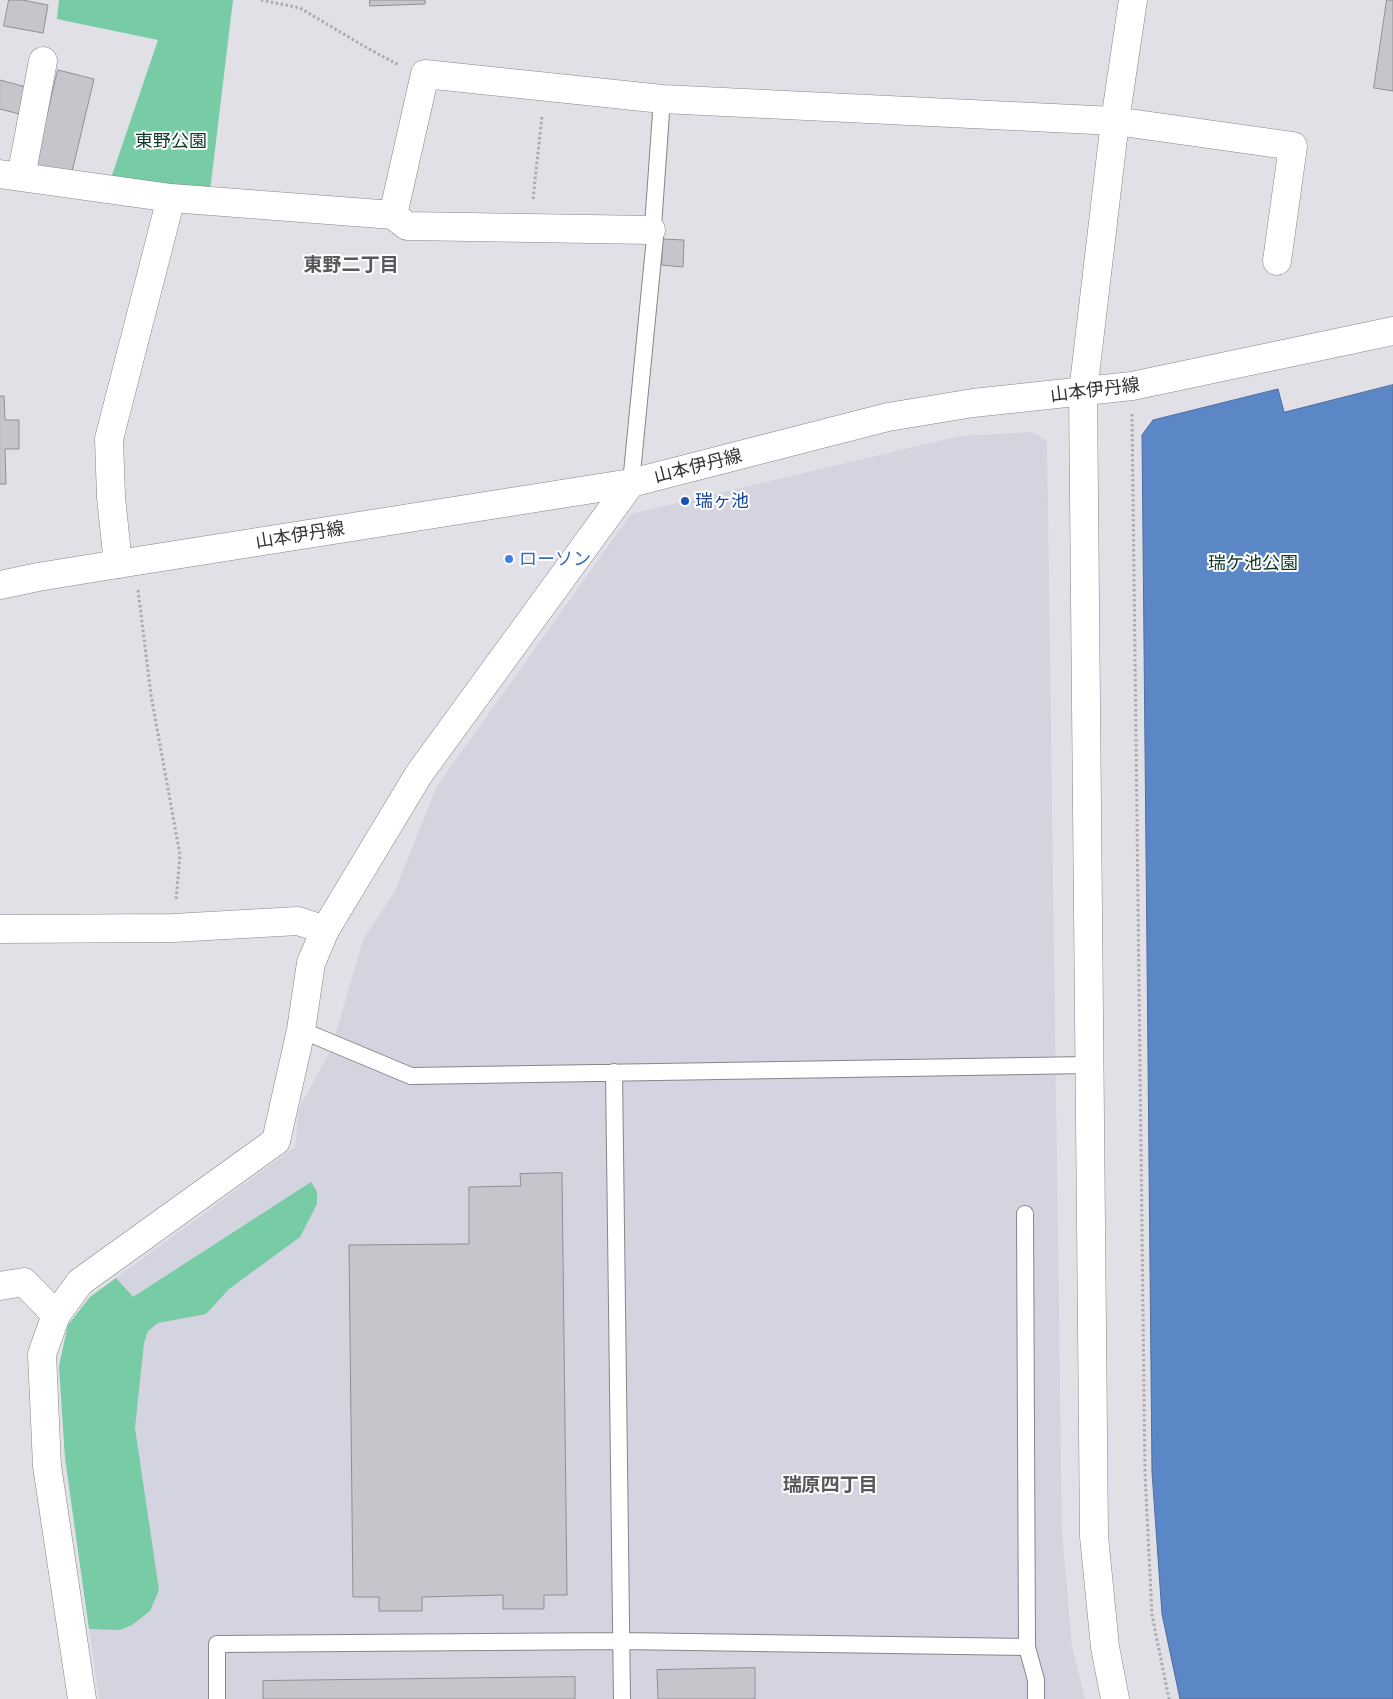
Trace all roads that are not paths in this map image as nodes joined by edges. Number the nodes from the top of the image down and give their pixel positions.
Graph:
1 (1133, 0) edge
2 (43, 62) dead end
3 (662, 99) junction
4 (1114, 122) junction
5 (11, 176) edge
6 (171, 198) junction
7 (393, 215) junction
8 (651, 230) junction
9 (1277, 261) dead end
10 (1393, 330) edge
11 (1083, 392) junction
12 (631, 483) junction
13 (126, 562) junction
14 (0, 585) edge
15 (0, 928) edge
16 (325, 930) junction
17 (301, 1030) junction
18 (1090, 1065) junction
19 (614, 1072) junction
20 (1025, 1214) dead end
21 (0, 1286) edge
22 (56, 1315) junction
23 (621, 1642) junction
24 (1026, 1647) junction
25 (82, 1699) edge
26 (217, 1699) edge
27 (622, 1699) edge
28 (1036, 1699) edge
29 (1115, 1699) edge

1 - 4 street
2 - 5 street
3 - 4 street
3 - 7 street
3 - 8 lane
4 - 9 street
4 - 11 street
5 - 6 street
6 - 7 street
6 - 13 street
7 - 8 street
8 - 12 lane
10 - 11 street, 山本伊丹線
11 - 12 street, 山本伊丹線
11 - 18 street
12 - 13 street, 山本伊丹線
12 - 16 street
13 - 14 street, 山本伊丹線
15 - 16 street
16 - 17 street
17 - 19 lane
17 - 22 street
18 - 19 lane
18 - 29 street
19 - 23 lane
20 - 24 lane
21 - 22 street
22 - 25 street
23 - 24 lane
23 - 26 lane
23 - 27 lane
24 - 28 lane

